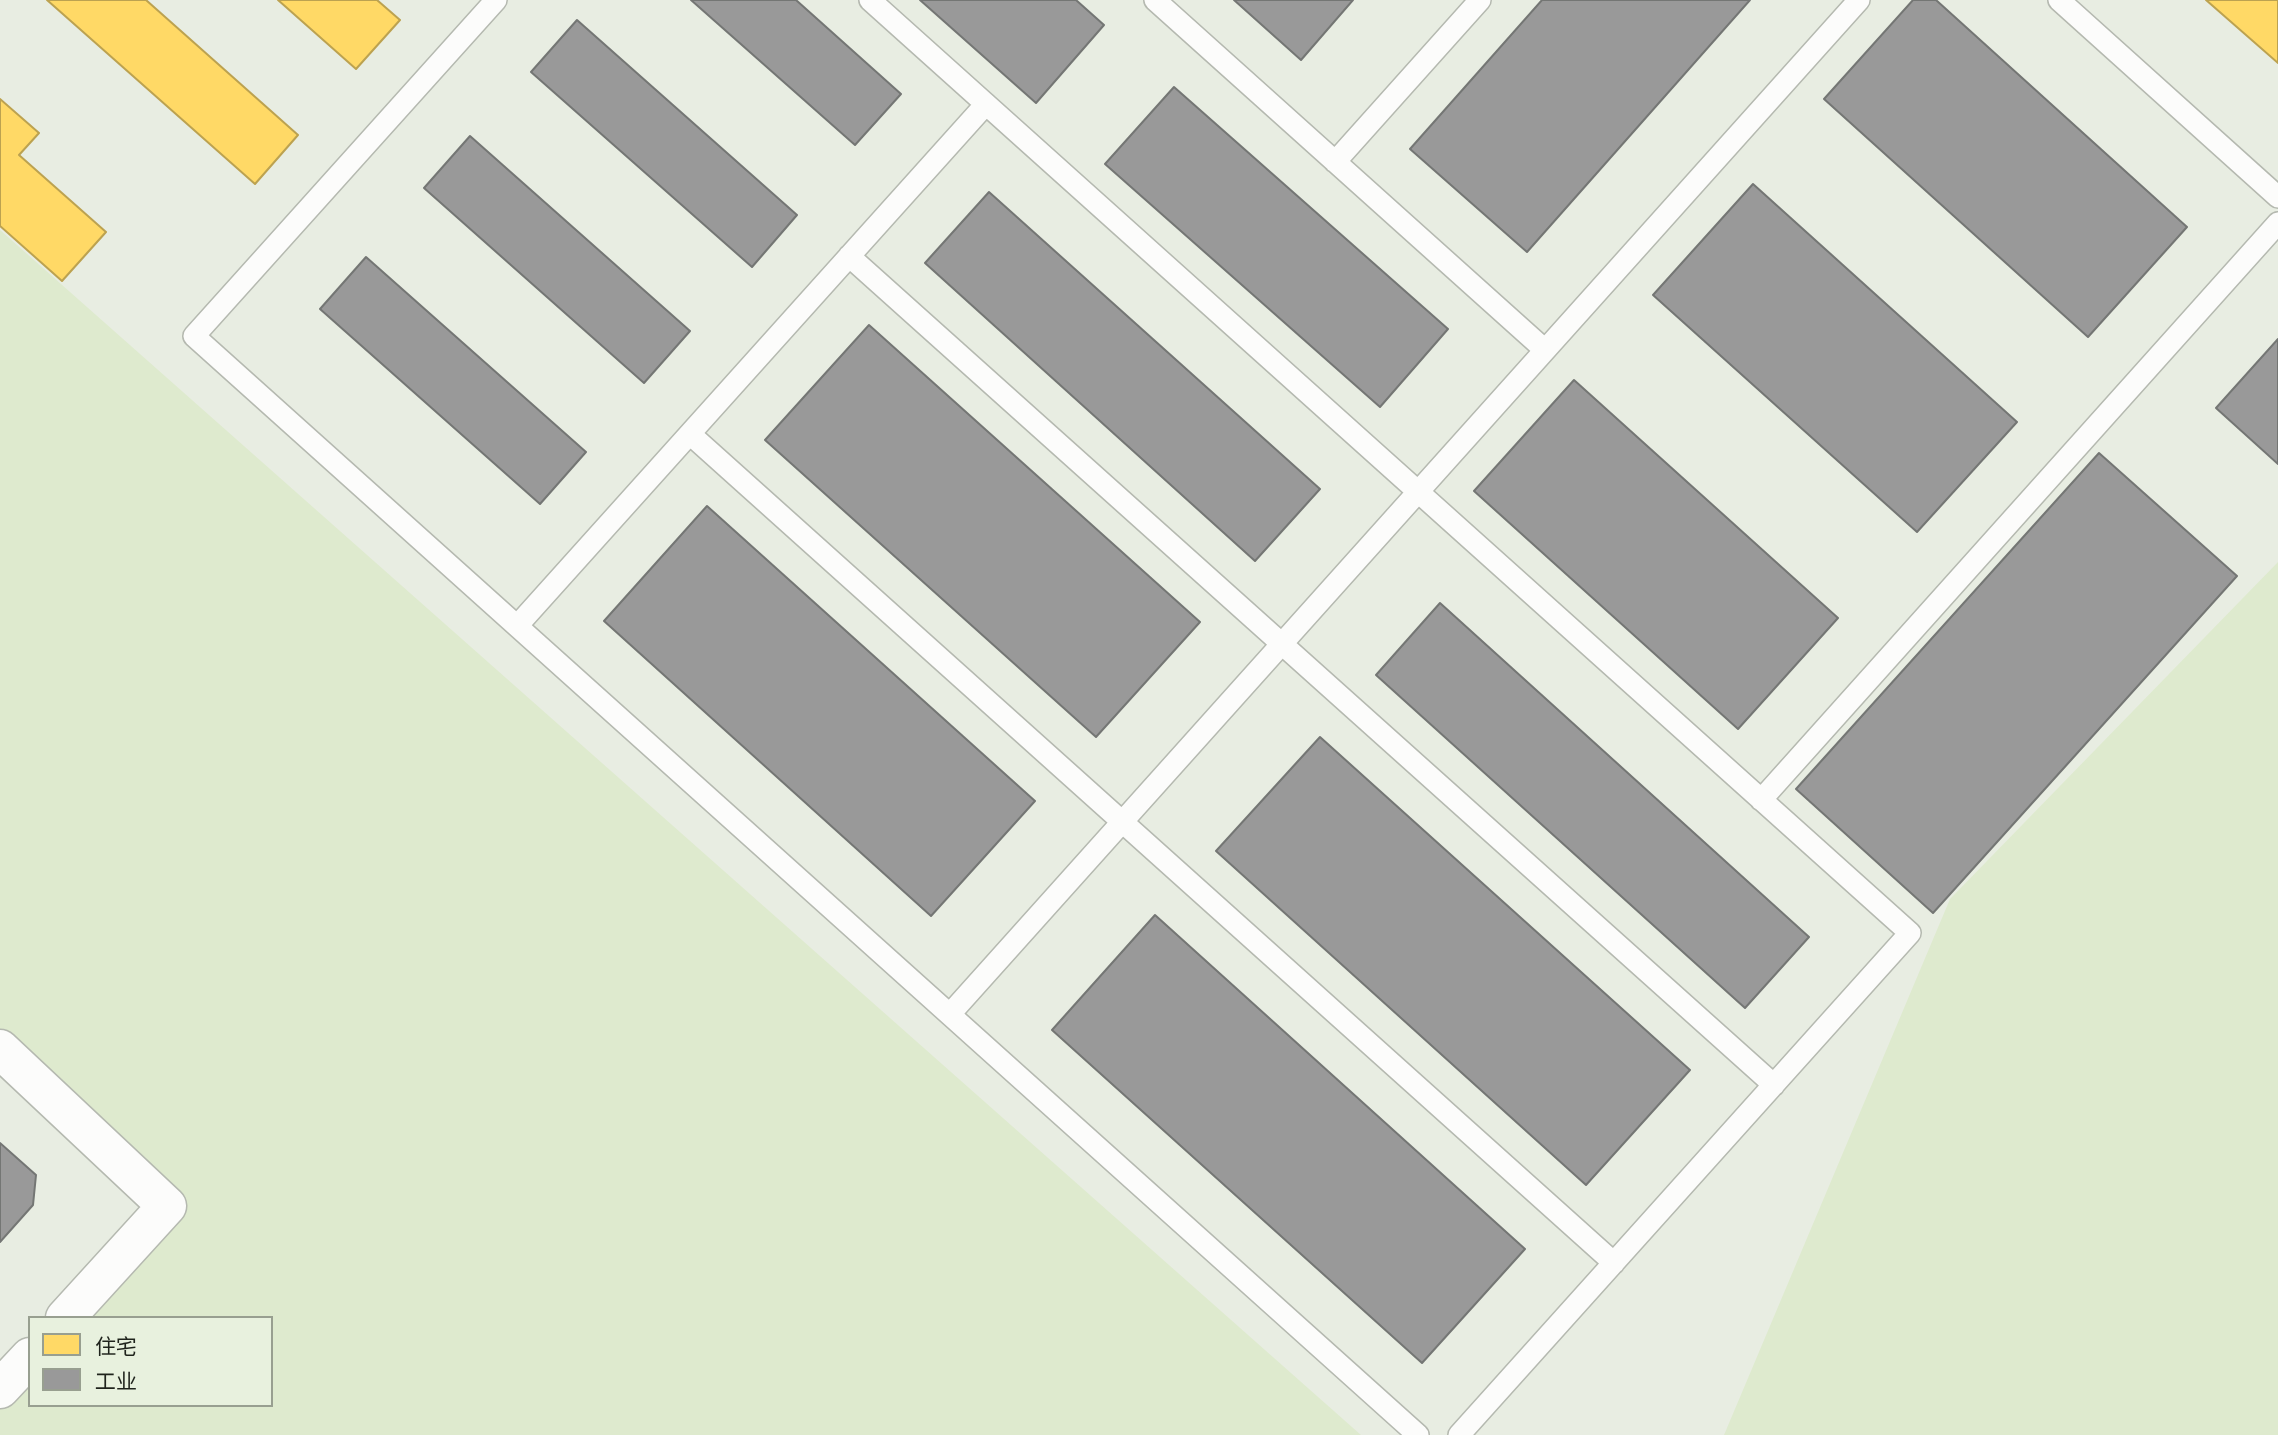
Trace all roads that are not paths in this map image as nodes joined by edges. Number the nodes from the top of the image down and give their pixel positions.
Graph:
1 (496, 0) edge
2 (870, 0) edge
3 (1155, 0) edge
4 (1859, 0) edge
5 (2059, 0) edge
6 (1470, 3) edge
7 (986, 104) junction
8 (1335, 162) junction
9 (2278, 197) edge
10 (2278, 223) edge
11 (849, 256) junction
12 (1545, 350) junction
13 (690, 434) junction
14 (1418, 492) junction
15 (517, 626) junction
16 (1282, 644) junction
17 (1761, 800) junction
18 (1122, 822) junction
19 (950, 1014) junction
20 (0, 1049) edge
21 (1773, 1085) junction
22 (1614, 1263) junction
23 (67, 1316) edge
24 (28, 1359) edge
25 (0, 1389) edge
26 (1418, 1435) edge
27 (1460, 1435) edge

1 - 15 lane
2 - 7 lane
3 - 8 lane
4 - 12 lane
5 - 9 lane
6 - 8 lane
7 - 11 lane
7 - 14 lane
8 - 12 lane
10 - 17 lane
11 - 13 lane
11 - 16 lane
12 - 14 lane
13 - 15 lane
13 - 18 lane
14 - 16 lane
14 - 17 lane
15 - 19 lane
16 - 18 lane
16 - 21 lane
17 - 21 lane
18 - 19 lane
18 - 22 lane
19 - 26 lane
20 - 23 street
21 - 22 lane
22 - 27 lane
24 - 25 street

